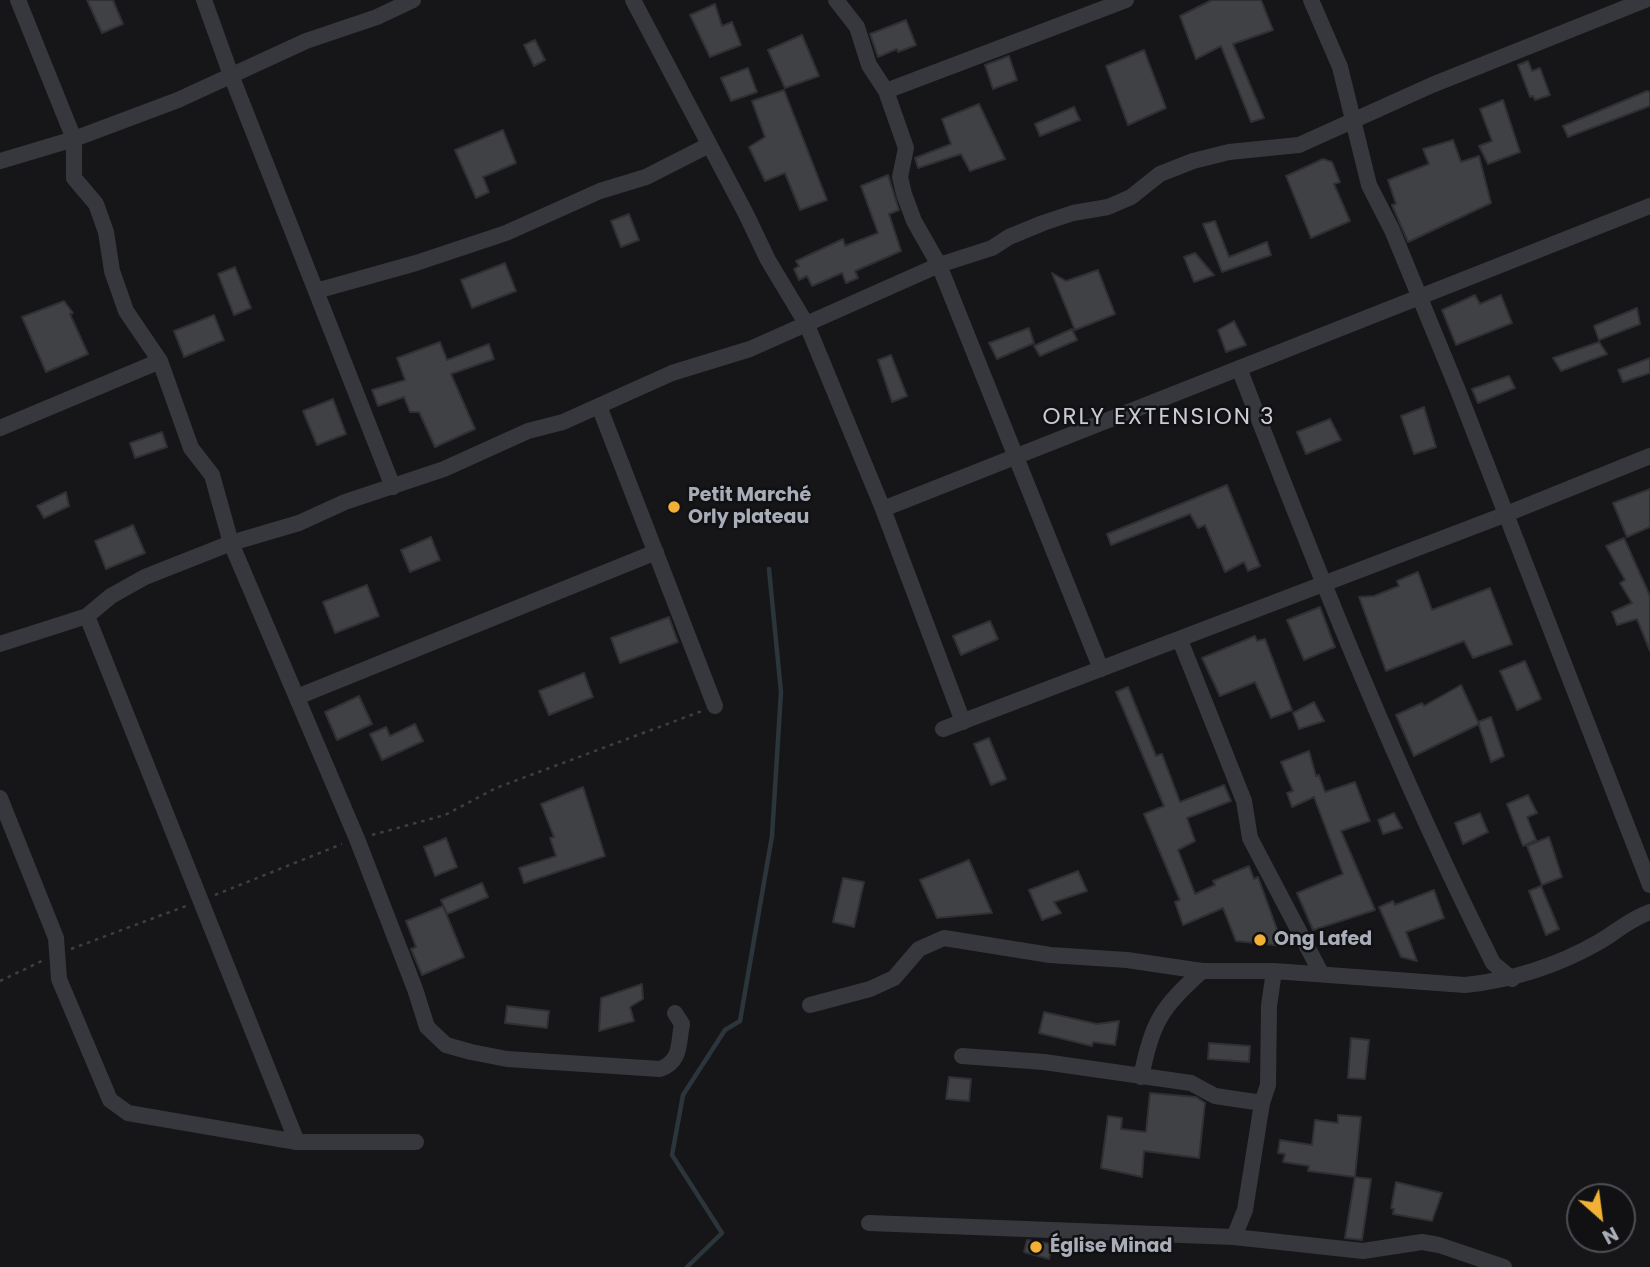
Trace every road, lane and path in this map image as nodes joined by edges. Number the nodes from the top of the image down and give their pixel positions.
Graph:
1 (18, 0) edge
2 (204, 0) edge
3 (413, 0) edge
4 (633, 0) edge
5 (836, 0) edge
6 (1126, 0) edge
7 (1311, 0) edge
8 (1645, 0) edge
9 (231, 75) junction
10 (886, 91) junction
11 (1354, 122) junction
12 (74, 139) junction
13 (709, 145) junction
14 (0, 161) edge
15 (1650, 206) edge
16 (939, 265) junction
17 (316, 291) junction
18 (1419, 297) junction
19 (807, 325) junction
20 (160, 362) junction
21 (1239, 368) junction
22 (598, 406) junction
23 (0, 428) edge
24 (1016, 456) junction
25 (1650, 456) edge
26 (393, 487) junction
27 (883, 509) junction
28 (1504, 515) junction
29 (231, 543) junction
30 (656, 552) junction
31 (1322, 584) junction
32 (87, 616) junction
33 (1180, 639) junction
34 (0, 644) edge
35 (1101, 669) junction
36 (298, 697) junction
37 (715, 706) dead end
38 (962, 722) junction
39 (943, 729) dead end
40 (0, 798) edge
41 (1650, 885) edge
42 (1650, 912) edge
43 (1202, 971) junction
44 (1274, 971) junction
45 (1321, 973) junction
46 (1512, 979) junction
47 (810, 1005) dead end
48 (675, 1013) dead end
49 (962, 1056) dead end
50 (1142, 1077) junction
51 (1262, 1103) junction
52 (298, 1142) junction
53 (416, 1142) dead end
54 (869, 1223) dead end
55 (1234, 1237) junction
56 (1504, 1267) edge

1 - 12 street
2 - 9 street
3 - 9 street
4 - 13 street
5 - 10 street
6 - 10 street
7 - 11 street
8 - 11 street
9 - 12 street
9 - 17 street
10 - 16 street
11 - 16 street
11 - 18 street
12 - 14 street
12 - 20 street
13 - 17 street
13 - 19 street
15 - 18 street
16 - 19 street
16 - 24 street
17 - 26 street
18 - 21 street
18 - 28 street
19 - 22 street
19 - 27 street
20 - 23 street
20 - 29 street
21 - 24 street
21 - 31 street
22 - 26 street
22 - 30 street
24 - 27 street
24 - 35 street
25 - 28 street
26 - 29 street
27 - 38 street
28 - 31 street
28 - 41 street
29 - 32 street
29 - 36 street
30 - 36 street
30 - 37 street
31 - 33 street
31 - 46 street
32 - 34 street
32 - 52 street
33 - 35 street
33 - 45 street
35 - 38 street
36 - 48 street
38 - 39 street
40 - 52 street
42 - 46 street
43 - 44 street
43 - 47 street
43 - 50 street
44 - 45 street
44 - 51 street
45 - 46 street
49 - 50 street
50 - 51 street
51 - 55 street
52 - 53 street
54 - 55 street
55 - 56 street

